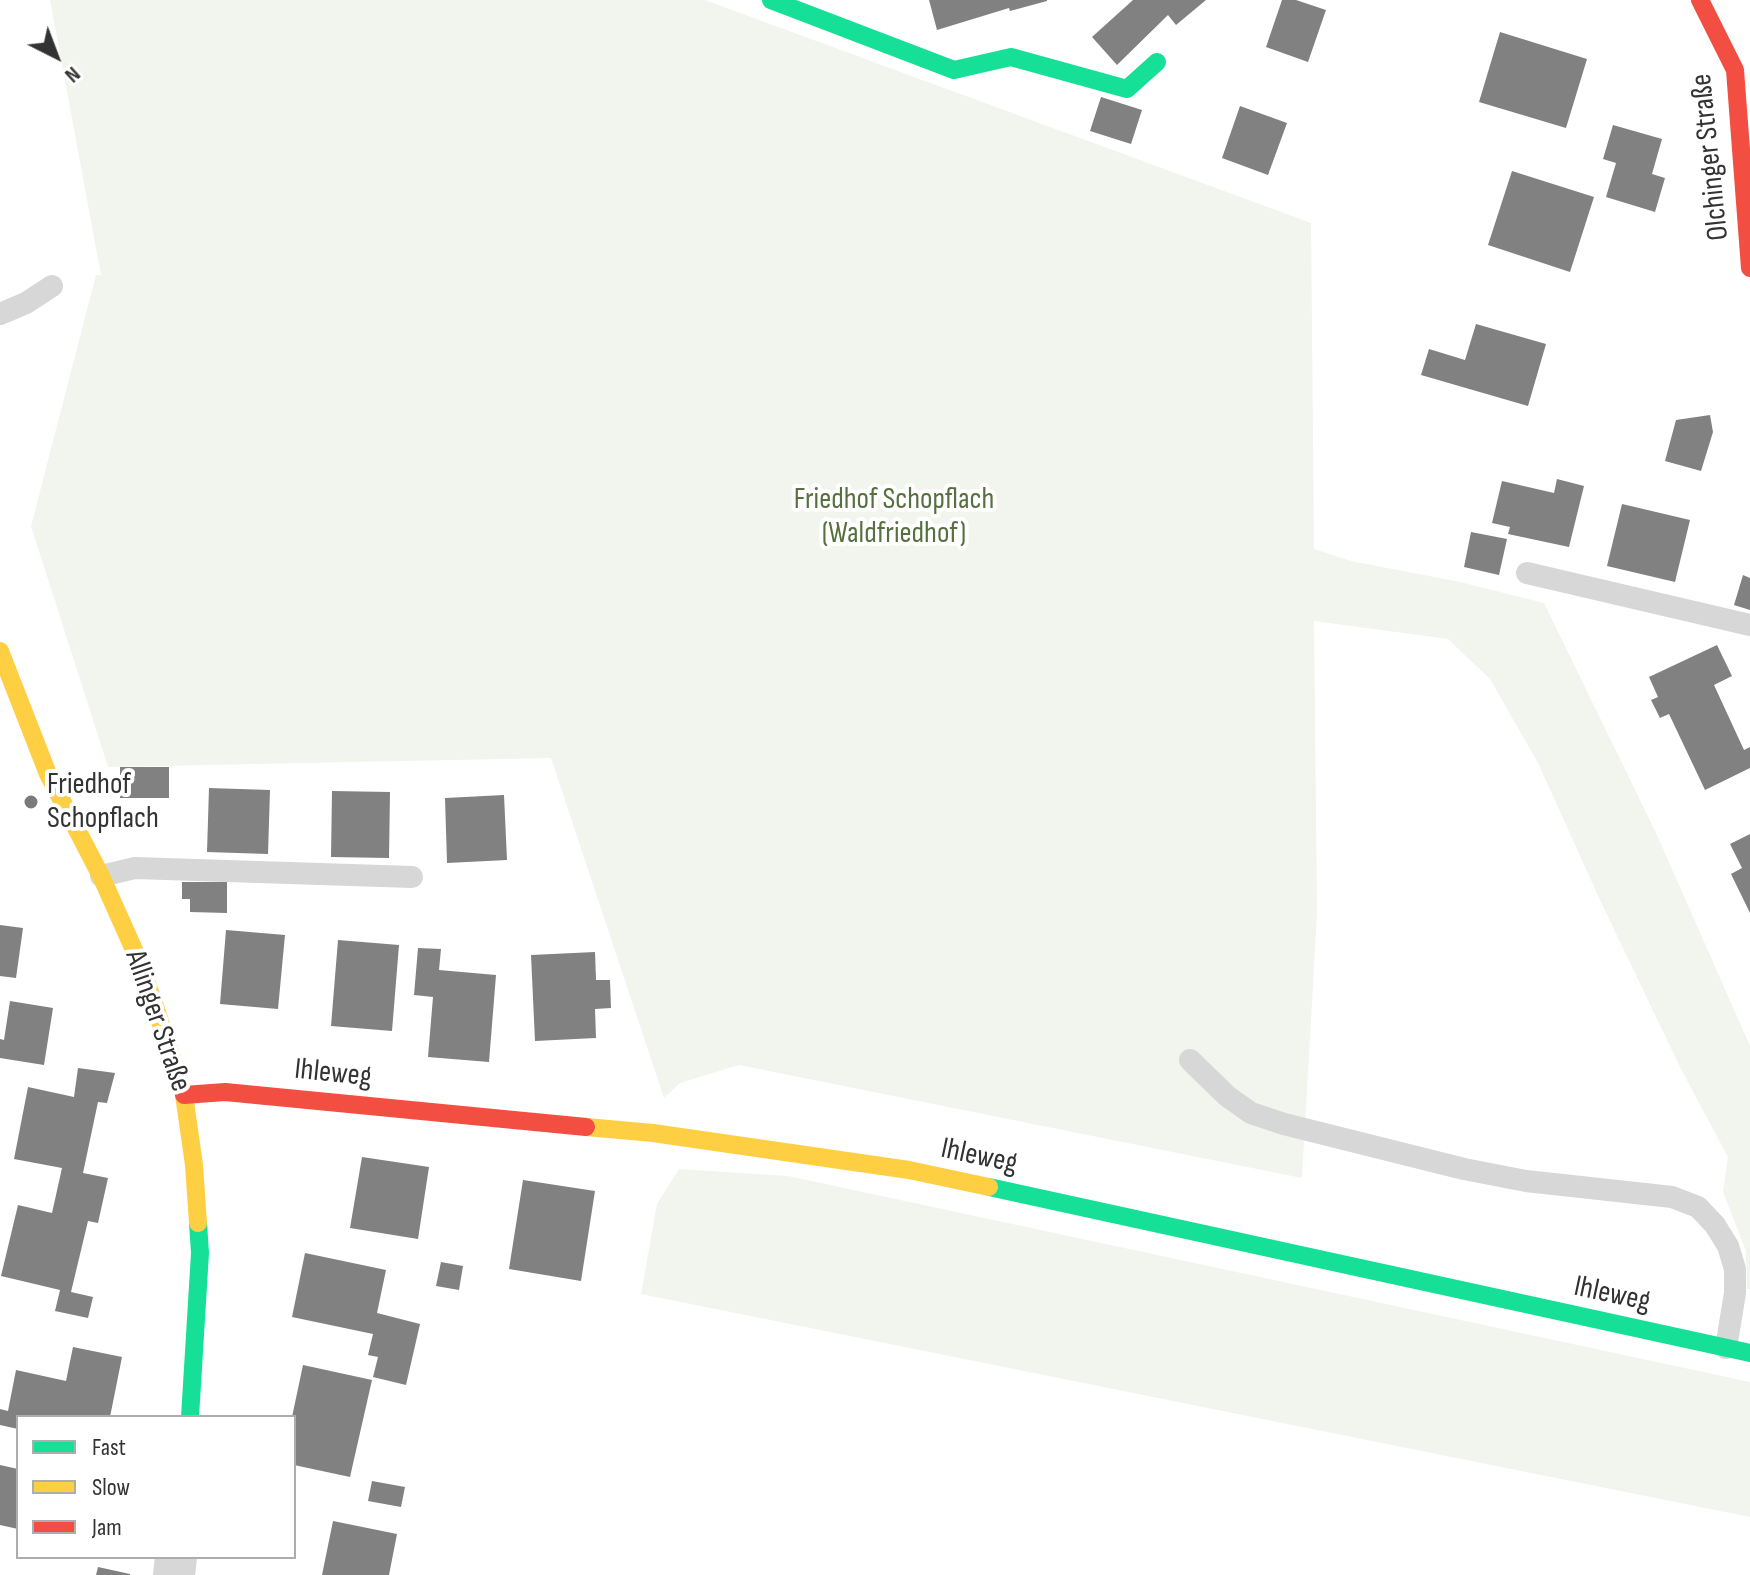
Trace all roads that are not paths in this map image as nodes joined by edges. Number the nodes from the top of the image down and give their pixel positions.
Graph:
1 (771, 0) edge
2 (1700, 0) edge
3 (1157, 62) dead end
4 (1742, 70) edge
5 (1750, 268) edge
6 (52, 286) dead end
7 (0, 314) edge
8 (1527, 573) dead end
9 (1750, 625) edge
10 (0, 651) edge
11 (101, 876) junction
12 (412, 877) dead end
13 (1190, 1060) dead end
14 (184, 1095) junction
15 (1726, 1348) junction
16 (1750, 1353) edge
17 (190, 1415) edge

1 - 3 street
2 - 4 street, Olchinger Straße
4 - 5 street, Olchinger Straße
6 - 7 lane
8 - 9 lane
10 - 11 street, Allinger Straße
11 - 12 lane
11 - 14 street, Allinger Straße
13 - 15 lane
14 - 15 street, Ihleweg
14 - 17 street, Allinger Straße
15 - 16 street, Ihleweg

